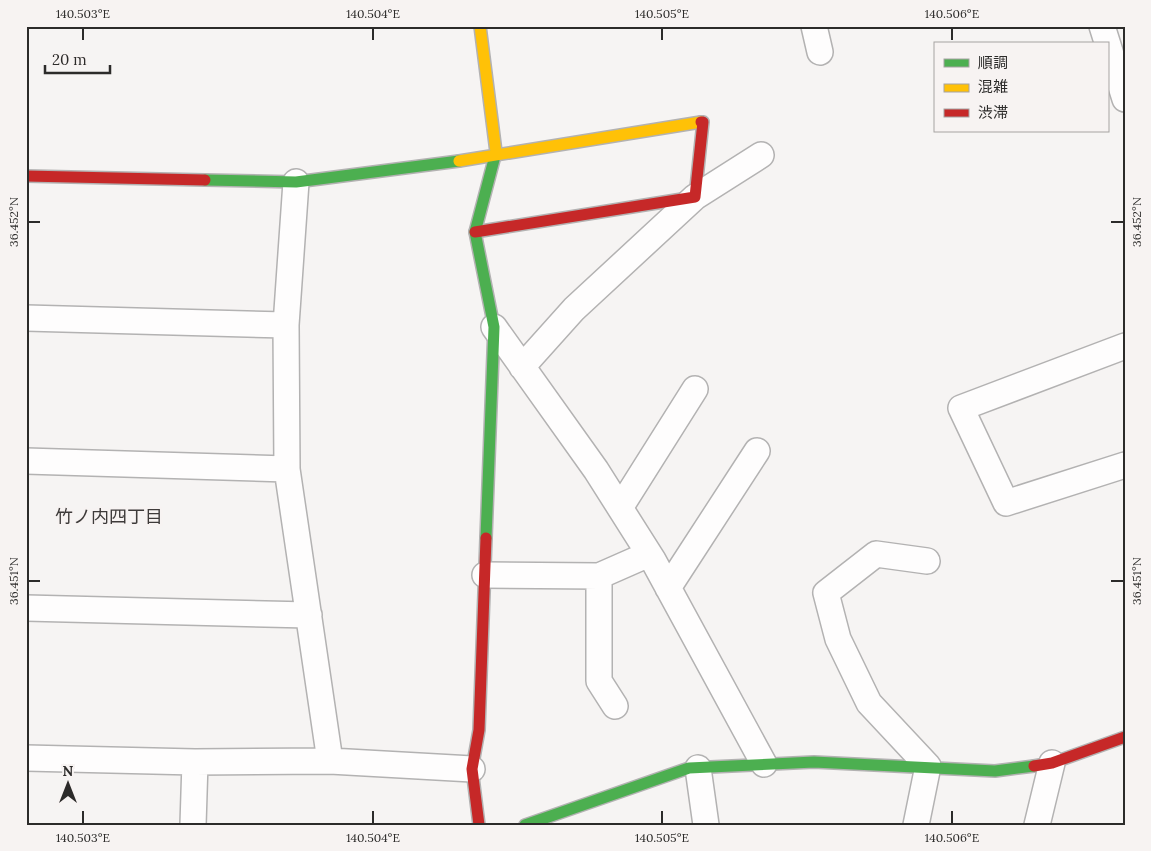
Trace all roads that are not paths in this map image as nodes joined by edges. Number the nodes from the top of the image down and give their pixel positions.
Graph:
1 (480, 26) edge
2 (814, 26) edge
3 (1102, 26) edge
4 (1107, 42) edge
5 (1108, 45) edge
6 (820, 52) dead end
7 (1125, 99) edge
8 (762, 155) dead end
9 (497, 156) junction
10 (26, 176) edge
11 (296, 182) junction
12 (695, 197) junction
13 (475, 232) junction
14 (26, 318) edge
15 (286, 324) junction
16 (494, 327) junction
17 (1125, 346) edge
18 (522, 367) junction
19 (695, 389) dead end
20 (757, 451) dead end
21 (26, 461) edge
22 (1125, 465) edge
23 (287, 469) junction
24 (620, 508) junction
25 (649, 554) junction
26 (927, 561) dead end
27 (485, 576) junction
28 (599, 576) junction
29 (668, 588) junction
30 (26, 608) edge
31 (309, 615) junction
32 (615, 706) dead end
33 (1125, 737) edge
34 (26, 758) edge
35 (330, 761) junction
36 (195, 762) junction
37 (1052, 763) junction
38 (764, 764) junction
39 (928, 766) junction
40 (698, 768) junction
41 (472, 769) junction
42 (193, 825) edge
43 (479, 825) edge
44 (525, 825) edge
45 (706, 825) edge
46 (916, 825) edge
47 (1038, 825) edge

1 - 9 street
2 - 6 street
3 - 4 street
5 - 7 street
8 - 12 street
9 - 11 street
9 - 12 street
9 - 13 street
10 - 11 street
11 - 15 street
12 - 13 street
12 - 18 street
13 - 16 street
14 - 15 street
15 - 23 street
16 - 18 street
16 - 27 street
17 - 22 street
18 - 24 street
19 - 24 street
20 - 29 street
21 - 23 street
23 - 31 street
24 - 25 street
25 - 28 street
25 - 29 street
26 - 39 street
27 - 28 street
27 - 41 street
28 - 32 street
29 - 38 street
30 - 31 street
31 - 35 street
33 - 37 street
34 - 36 street
35 - 36 street
35 - 41 street
36 - 42 street
37 - 39 street
37 - 47 street
38 - 39 street
38 - 40 street
39 - 46 street
40 - 44 street
40 - 45 street
41 - 43 street

